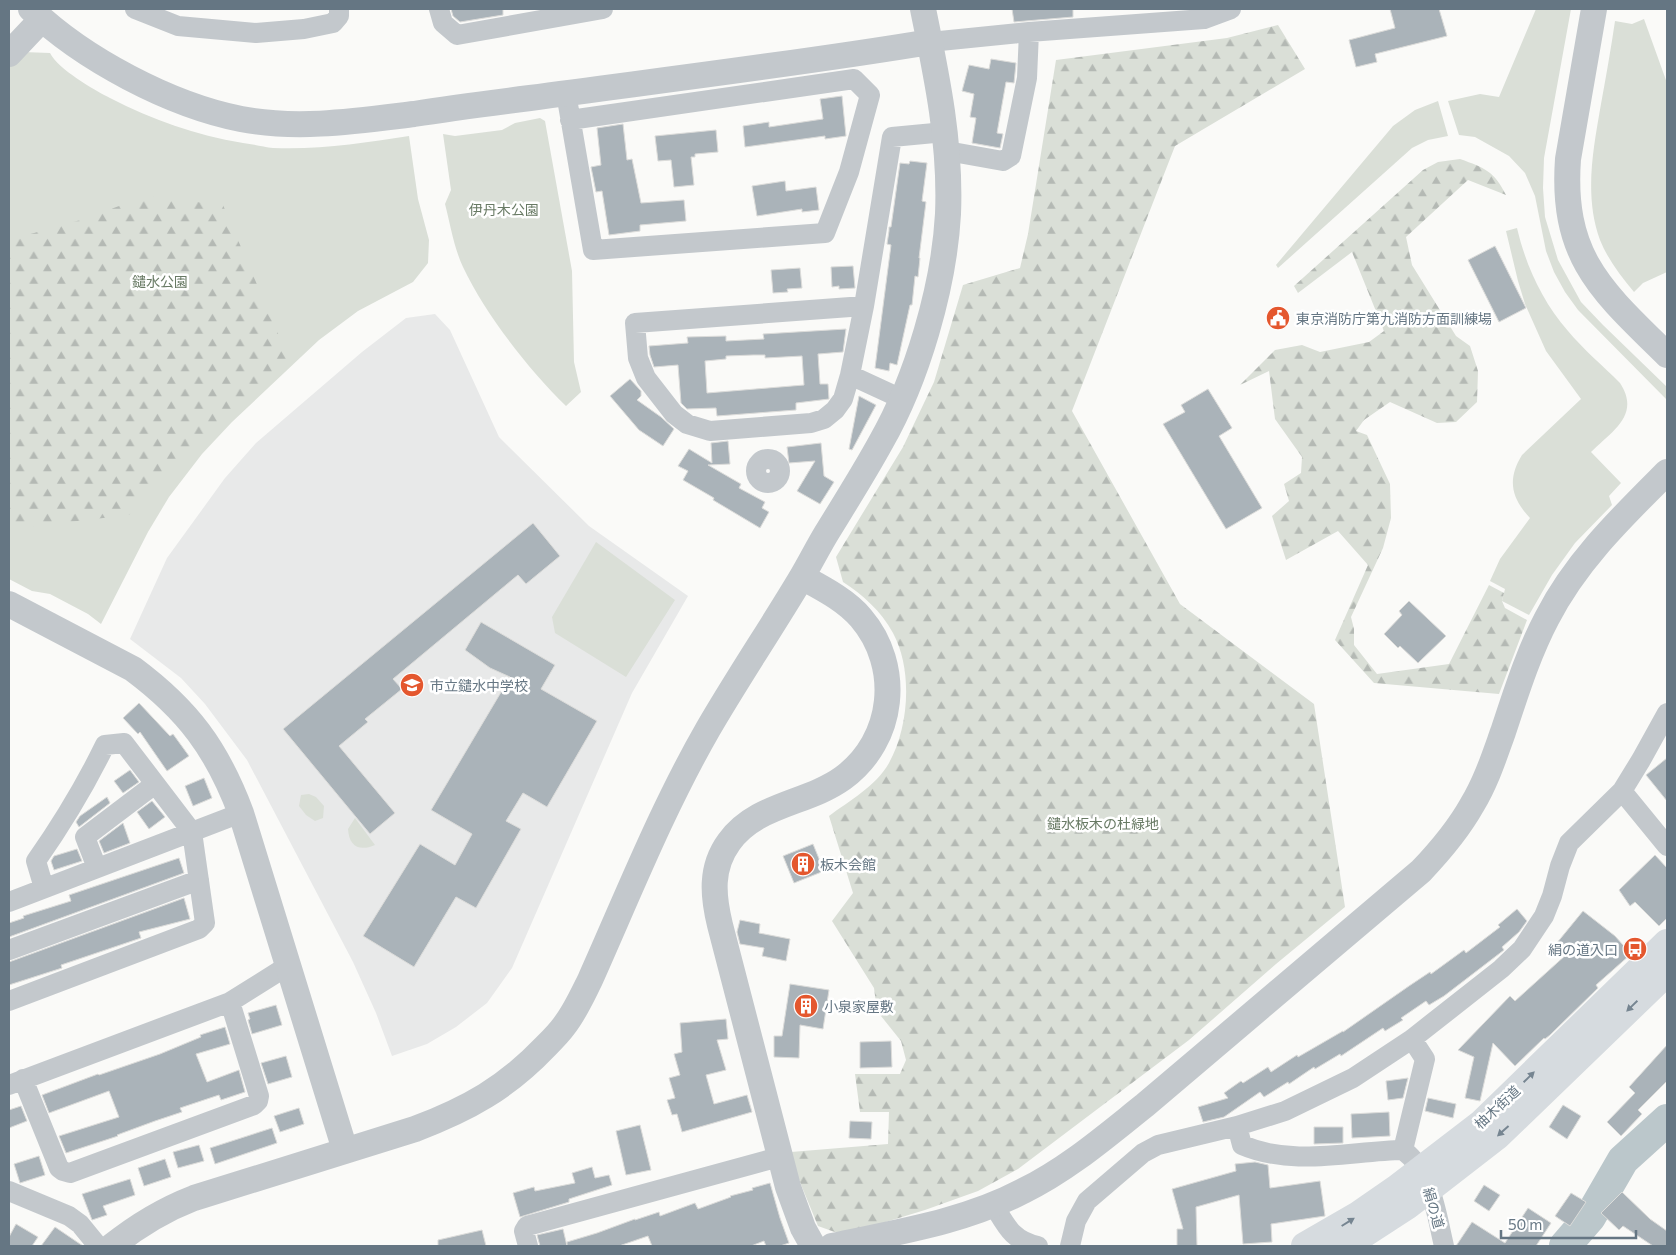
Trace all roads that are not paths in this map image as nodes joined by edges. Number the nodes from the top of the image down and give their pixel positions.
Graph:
1 (137, 9) edge
2 (339, 9) edge
3 (439, 9) edge
4 (603, 9) edge
5 (923, 9) edge
6 (1231, 9) edge
7 (1594, 9) edge
8 (37, 14) edge
9 (1029, 32) junction
10 (930, 42) junction
11 (9, 54) edge
12 (850, 67) junction
13 (566, 93) junction
14 (570, 120) junction
15 (946, 142) junction
16 (864, 306) junction
17 (1667, 355) edge
18 (850, 375) junction
19 (902, 399) junction
20 (764, 427) junction
21 (767, 459) dead end
22 (1667, 472) edge
23 (802, 577) junction
24 (9, 604) edge
25 (1667, 714) edge
26 (155, 784) junction
27 (1622, 791) junction
28 (241, 814) junction
29 (192, 832) junction
30 (1667, 845) edge
31 (97, 868) junction
32 (199, 880) junction
33 (44, 888) junction
34 (9, 902) edge
35 (1667, 943) edge
36 (9, 950) edge
37 (289, 965) junction
38 (1667, 972) edge
39 (9, 1001) edge
40 (230, 1002) junction
41 (1412, 1039) junction
42 (16, 1082) edge
43 (1237, 1126) junction
44 (345, 1150) junction
45 (1403, 1150) junction
46 (779, 1157) junction
47 (1426, 1180) junction
48 (10, 1195) edge
49 (993, 1204) junction
50 (98, 1246) edge
51 (112, 1246) edge
52 (528, 1246) edge
53 (812, 1246) edge
54 (832, 1246) edge
55 (1038, 1246) edge
56 (1070, 1246) edge
57 (1306, 1246) edge
58 (1345, 1246) edge
59 (1444, 1246) edge

1 - 2 street
3 - 4 street
5 - 10 street
6 - 9 street
7 - 17 street
8 - 11 street
8 - 13 street
9 - 10 street
9 - 15 street
10 - 12 street
10 - 15 street
12 - 13 street
12 - 14 street
12 - 14 street
13 - 14 street
15 - 16 street
15 - 19 street
16 - 18 street
16 - 20 street
18 - 19 street
18 - 20 street
19 - 23 street
20 - 21 street
22 - 49 street
23 - 44 street
23 - 46 street
24 - 28 street
25 - 27 street
26 - 29 street
26 - 31 street
26 - 33 street
27 - 30 street
27 - 41 street
28 - 29 street
28 - 37 street
29 - 31 street
29 - 32 street
31 - 33 street
32 - 36 street
32 - 39 street
33 - 34 street
47 -> 35 main road, 柚木街道
37 - 40 street
37 - 44 street
38 -> 47 main road, 柚木街道
40 - 42 street
40 - 42 street
41 - 43 street
41 - 45 street
43 - 45 street
43 - 56 street
44 - 51 street
45 - 47 street
46 - 52 street
46 - 53 street
57 -> 47 main road, 柚木街道
47 - 58 main road, 柚木街道
47 - 59 street, 絹の道
48 - 50 street
49 - 54 street
49 - 55 street

